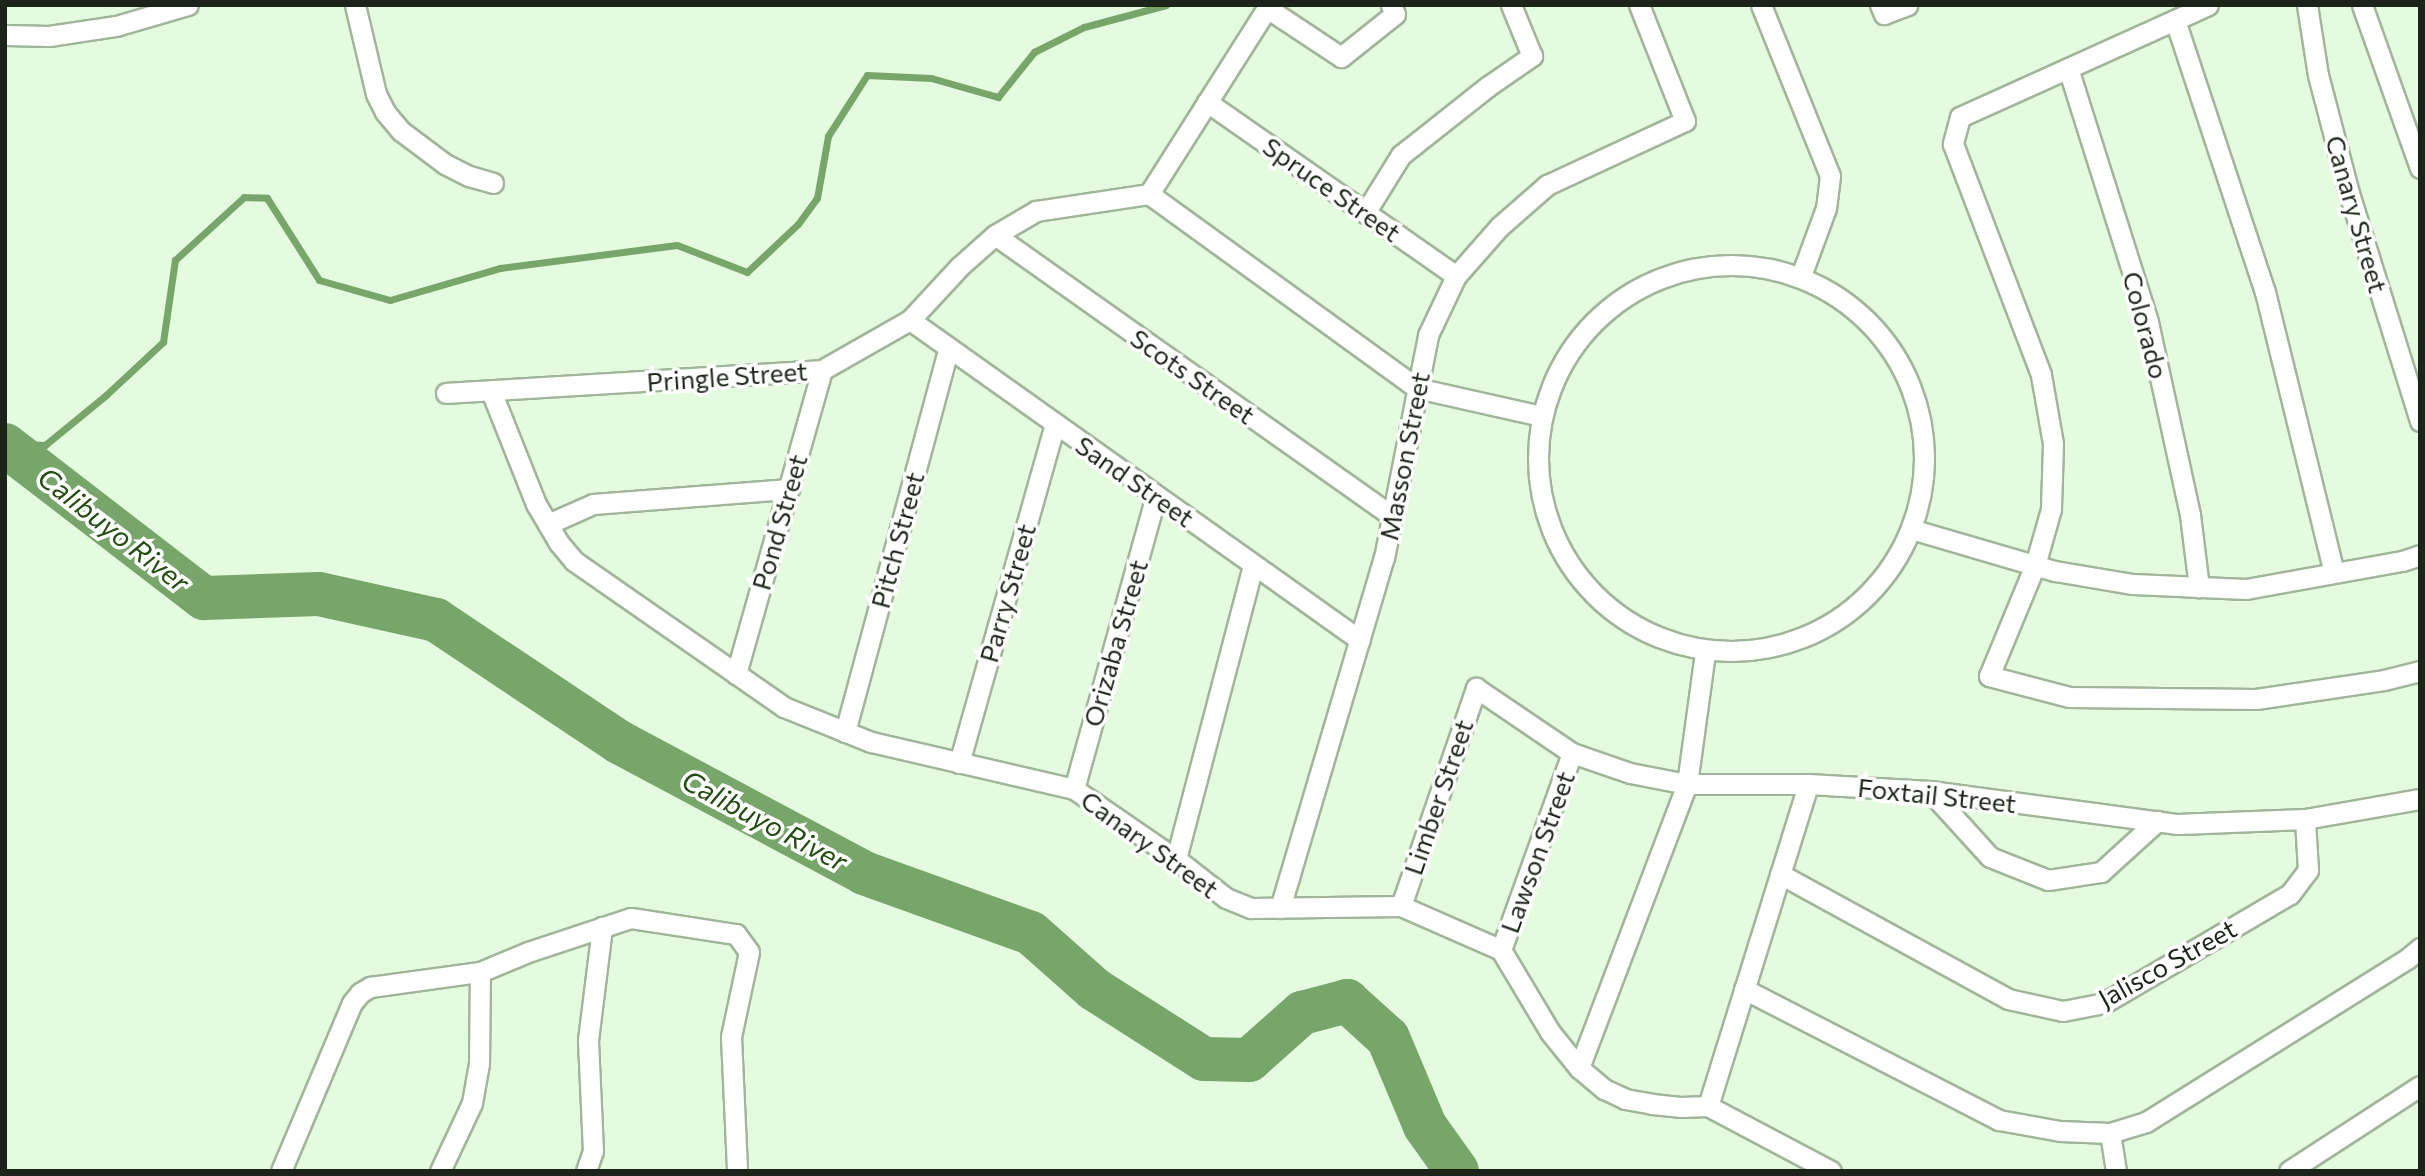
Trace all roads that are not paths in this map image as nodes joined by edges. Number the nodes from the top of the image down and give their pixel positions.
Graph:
1 (188, 5) edge
2 (355, 5) edge
3 (1391, 5) edge
4 (1511, 5) edge
5 (1639, 5) edge
6 (1761, 5) edge
7 (1880, 5) edge
8 (1907, 5) edge
9 (2208, 5) edge
10 (2307, 5) edge
11 (2362, 5) edge
12 (1268, 7) edge
13 (2175, 20) junction
14 (5, 36) edge
15 (2068, 68) junction
16 (1207, 102) junction
17 (2420, 168) edge
18 (493, 183) dead end
19 (1149, 194) junction
20 (1365, 213) junction
21 (995, 235) junction
22 (1456, 276) junction
23 (1801, 276) junction
24 (910, 320) junction
25 (948, 349) junction
26 (822, 370) junction
27 (1417, 387) junction
28 (491, 391) junction
29 (446, 393) dead end
30 (1541, 416) junction
31 (2420, 421) edge
32 (1055, 424) junction
33 (789, 489) junction
34 (1156, 496) junction
35 (1392, 516) junction
36 (548, 524) junction
37 (1911, 528) junction
38 (2420, 555) edge
39 (1253, 565) junction
40 (2035, 565) junction
41 (2334, 573) junction
42 (2199, 587) junction
43 (1360, 640) junction
44 (1705, 652) junction
45 (2420, 671) edge
46 (736, 674) junction
47 (1476, 688) joint
48 (845, 732) junction
49 (1572, 753) junction
50 (960, 763) junction
51 (1687, 784) junction
52 (1808, 784) junction
53 (1074, 789) junction
54 (1930, 791) junction
55 (2418, 804) edge
56 (2305, 819) junction
57 (2157, 821) junction
58 (1176, 859) junction
59 (1780, 874) junction
60 (1401, 906) junction
61 (1280, 908) junction
62 (602, 927) junction
63 (2420, 948) edge
64 (1502, 950) junction
65 (480, 972) junction
66 (1744, 989) junction
67 (1579, 1069) junction
68 (2420, 1086) edge
69 (1708, 1106) junction
70 (2110, 1133) junction
71 (281, 1171) edge
72 (440, 1171) edge
73 (586, 1171) edge
74 (737, 1171) edge
75 (1831, 1171) edge
76 (2116, 1171) edge
77 (2289, 1171) edge

1 - 14 street
2 - 18 street
3 - 12 street
4 - 20 street
5 - 22 street, Masson Street
6 - 23 street
7 - 8 street
9 - 13 street
10 - 31 street, Canary Street
11 - 17 street
12 - 16 street
13 - 15 street
13 - 41 street
15 - 40 street
15 - 42 street, Colorado
16 - 19 street
16 - 20 street, Spruce Street
19 - 21 street, Pringle Street
19 - 27 street
20 - 22 street, Spruce Street
21 - 24 street, Pringle Street
21 - 35 street, Scots Street
22 - 27 street, Masson Street
23 - 30 street
23 - 37 street
24 - 25 street, Sand Street
24 - 26 street, Pringle Street
25 - 32 street, Sand Street
25 - 48 street, Pitch Street
26 - 28 street, Pringle Street
26 - 33 street, Pond Street
27 - 30 street
27 - 35 street, Masson Street
28 - 29 street, Pringle Street
28 - 36 street, Canary Street
30 - 44 street
32 - 34 street, Sand Street
32 - 50 street, Parry Street
33 - 36 street
33 - 46 street, Pond Street
34 - 39 street, Sand Street
34 - 53 street, Orizaba Street
35 - 43 street, Masson Street
36 - 46 street, Canary Street
37 - 40 street
37 - 44 street
38 - 41 street
39 - 43 street, Sand Street
39 - 58 street
40 - 42 street
40 - 45 street
41 - 42 street
43 - 61 street, Masson Street
44 - 51 street
46 - 48 street, Canary Street
47 - 49 street, Foxtail Street
47 - 60 street, Limber Street
48 - 50 street, Canary Street
49 - 51 street, Foxtail Street
49 - 64 street, Lawson Street
50 - 53 street, Canary Street
51 - 52 street, Foxtail Street
51 - 67 street
52 - 54 street, Foxtail Street
52 - 59 street
53 - 58 street, Canary Street
54 - 57 street, Foxtail Street
54 - 57 street
55 - 56 street, Foxtail Street
56 - 57 street, Foxtail Street
56 - 59 street, Jalisco Street
58 - 61 street, Canary Street
59 - 66 street
60 - 61 street, Canary Street
60 - 64 street, Canary Street
62 - 65 street
62 - 73 street
62 - 74 street
63 - 70 street
64 - 67 street
65 - 71 street
65 - 72 street
66 - 69 street
66 - 70 street
67 - 69 street
68 - 77 street
69 - 75 street
70 - 76 street

